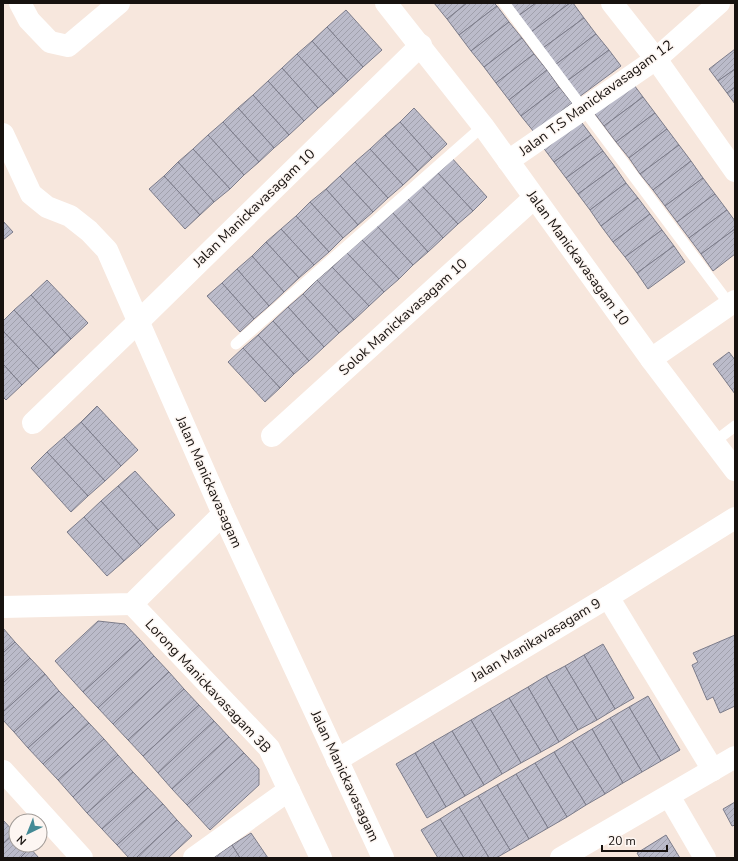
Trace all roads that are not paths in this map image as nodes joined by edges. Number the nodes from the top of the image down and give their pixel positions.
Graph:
1 (20, 3) edge
2 (119, 3) edge
3 (386, 3) edge
4 (504, 3) edge
5 (612, 3) edge
6 (719, 3) edge
7 (421, 45) junction
8 (656, 59) junction
9 (583, 109) junction
10 (483, 126) junction
11 (3, 134) edge
12 (508, 161) junction
13 (735, 171) edge
14 (534, 198) junction
15 (733, 303) edge
16 (139, 321) junction
17 (236, 344) dead end
18 (651, 359) junction
19 (32, 423) dead end
20 (735, 426) edge
21 (272, 436) dead end
22 (714, 442) junction
23 (735, 470) edge
24 (223, 514) junction
25 (735, 518) edge
26 (608, 597) junction
27 (132, 604) junction
28 (3, 608) edge
29 (735, 757) edge
30 (337, 760) junction
31 (713, 770) junction
32 (3, 771) edge
33 (288, 790) junction
34 (669, 796) junction
35 (378, 856) edge
36 (82, 858) edge
37 (194, 858) edge
38 (321, 858) edge
39 (561, 858) edge
40 (705, 858) edge

1 - 2 street
3 - 7 street, Jalan Manickavasagam 10
4 - 9 lane
5 - 8 street
6 - 8 street, Jalan T.S Manickavasagam 12
7 - 10 street, Jalan Manickavasagam 10
7 - 16 street, Jalan Manickavasagam 10
8 - 9 street, Jalan T.S Manickavasagam 12
8 - 13 street
9 - 12 street, Jalan T.S Manickavasagam 12
9 - 15 lane
10 - 12 street, Jalan Manickavasagam 10
10 - 17 lane
11 - 16 street, Jalan Manickavasagam
12 - 14 street, Jalan Manickavasagam 10
14 - 18 street, Jalan Manickavasagam 10
14 - 21 street, Solok Manickavasagam 10
15 - 18 street
16 - 19 street, Jalan Manickavasagam 10
16 - 24 street, Jalan Manickavasagam
18 - 22 street, Jalan Manickavasagam 10
20 - 22 lane
22 - 23 street, Jalan Manickavasagam 10
24 - 27 street
24 - 30 street, Jalan Manickavasagam
25 - 26 street, Jalan Manikavasagam 9
26 - 30 street, Jalan Manikavasagam 9
26 - 31 street
27 - 28 street
27 - 33 street, Lorong Manickavasagam 3B
29 - 31 street
30 - 35 street, Jalan Manickavasagam
31 - 34 street
32 - 36 street
33 - 37 street
33 - 38 street, Lorong Manickavasagam 3B
34 - 39 street
34 - 40 street

